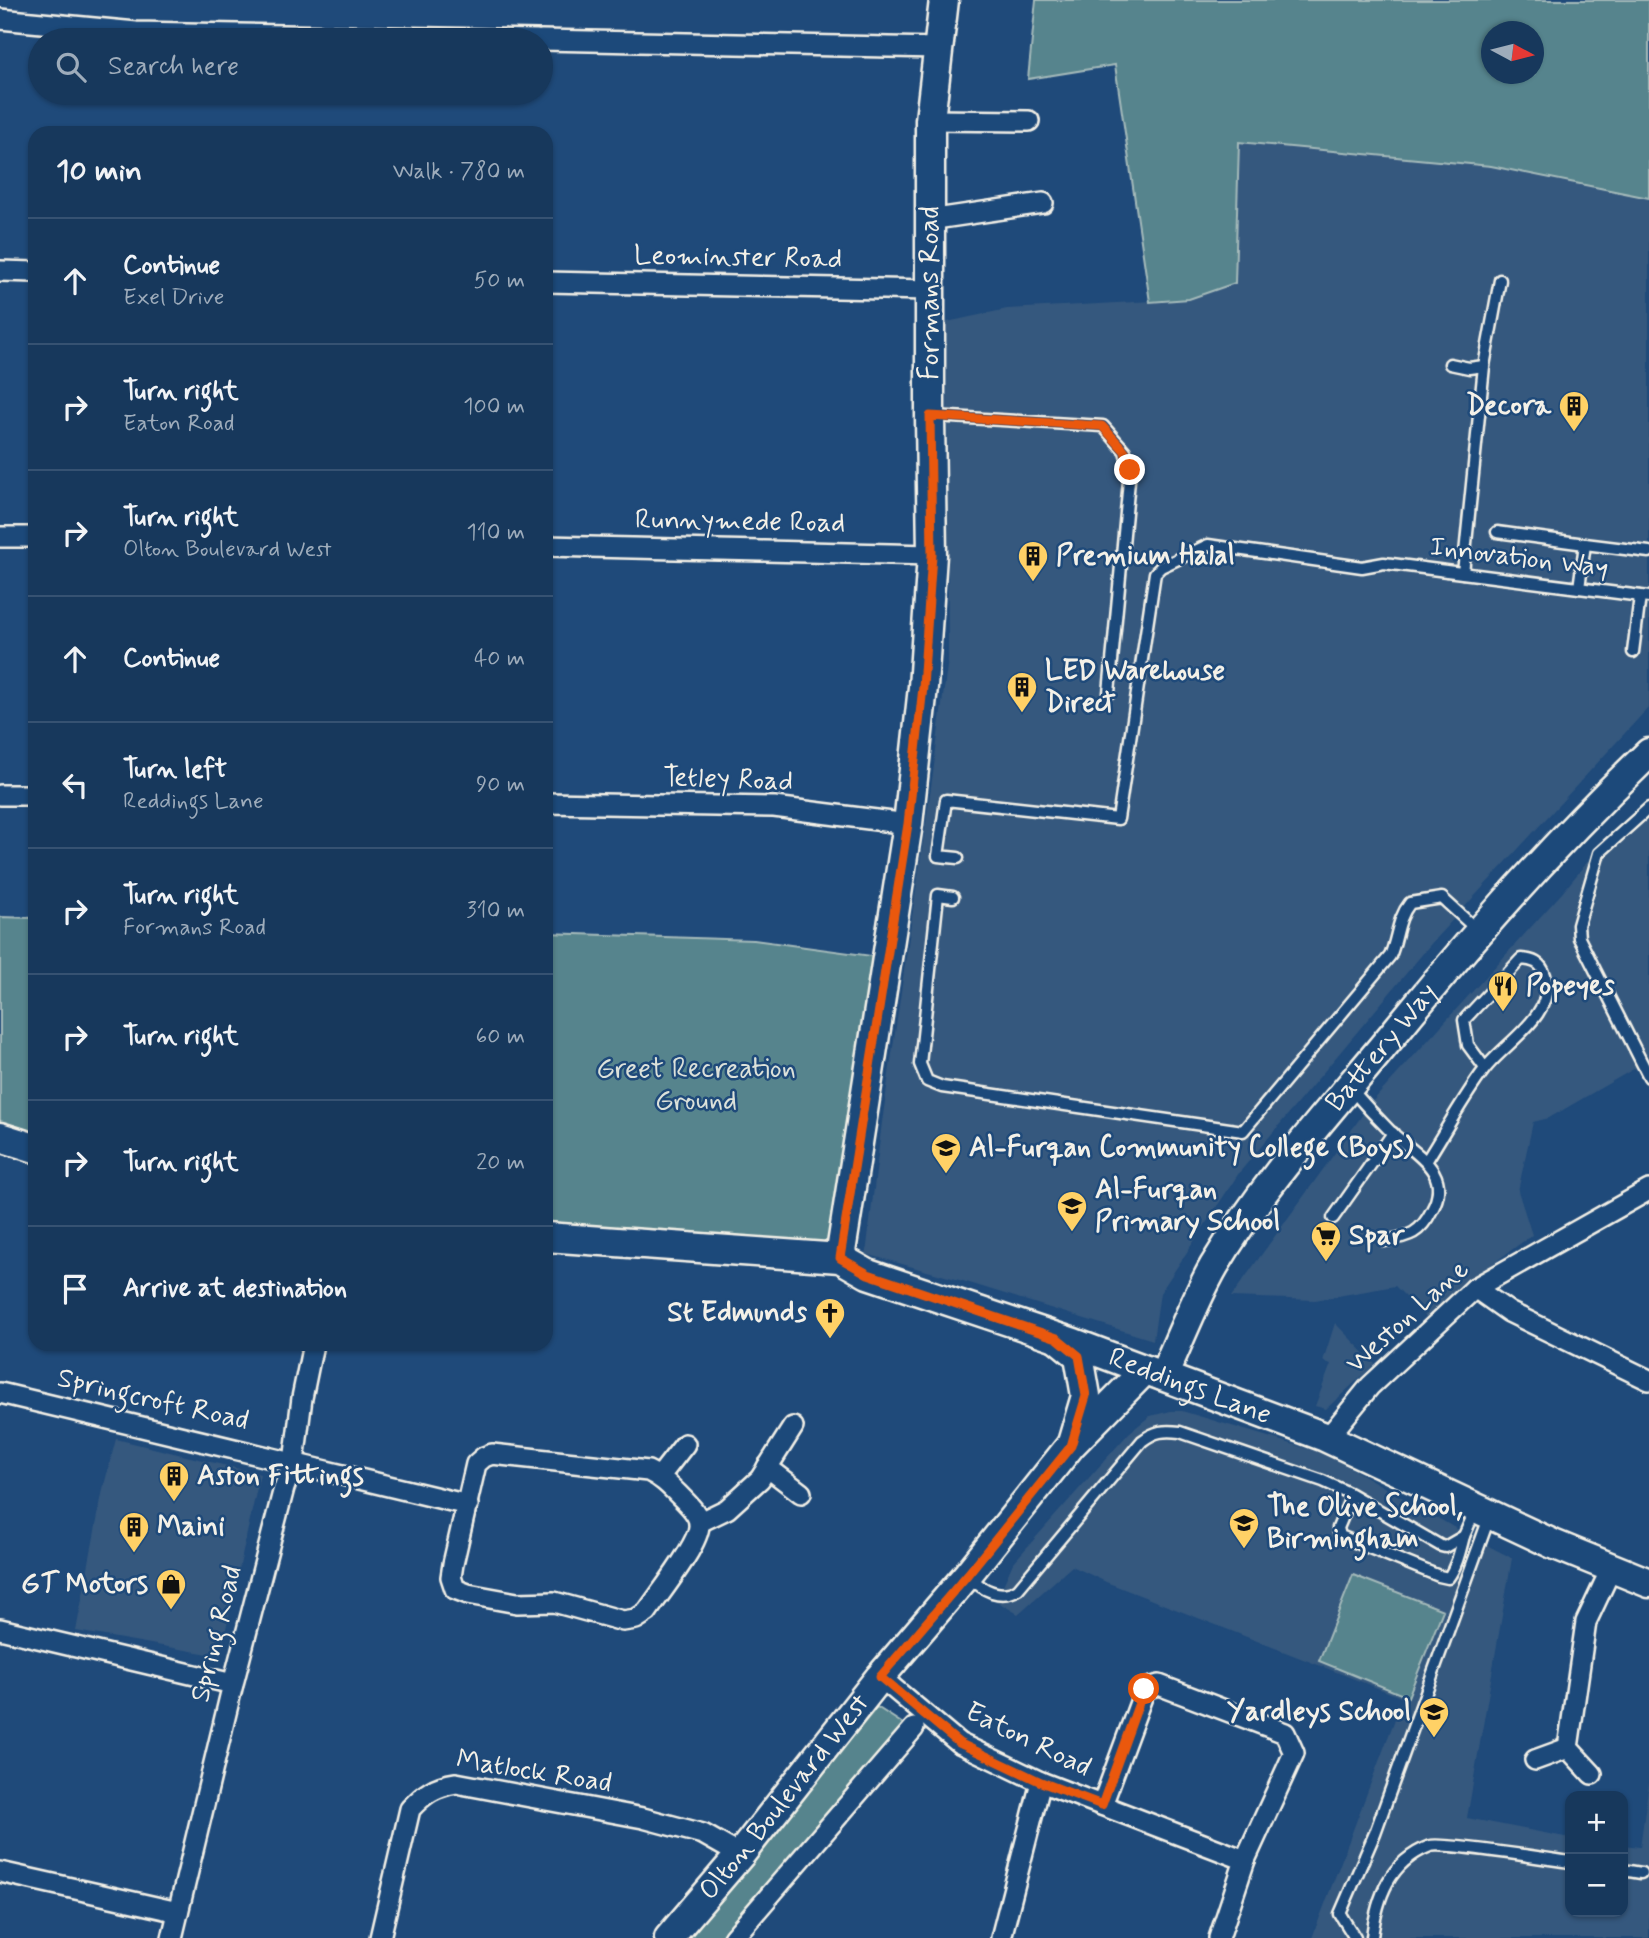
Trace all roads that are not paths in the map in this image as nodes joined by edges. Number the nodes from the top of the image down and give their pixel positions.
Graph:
1 (944, 0) edge
2 (0, 19) edge
3 (94, 28) edge
4 (553, 40) edge
5 (938, 48) junction
6 (930, 120) junction
7 (1029, 121) dead end
8 (1043, 203) dead end
9 (929, 220) junction
10 (0, 271) edge
11 (28, 272) edge
12 (1500, 279) dead end
13 (553, 282) edge
14 (929, 290) junction
15 (1450, 364) dead end
16 (1484, 366) junction
17 (930, 416) junction
18 (1497, 532) dead end
19 (0, 537) edge
20 (28, 537) edge
21 (1585, 544) junction
22 (553, 546) edge
23 (1649, 552) edge
24 (932, 555) junction
25 (1463, 573) junction
26 (1579, 588) junction
27 (1644, 597) edge
28 (1633, 652) dead end
29 (1109, 693) dead end
30 (1649, 753) edge
31 (0, 795) edge
32 (28, 795) edge
33 (553, 803) edge
34 (1649, 808) edge
35 (908, 824) junction
36 (958, 858) dead end
37 (953, 897) dead end
38 (1478, 931) junction
39 (1485, 1068) junction
40 (1649, 1077) edge
41 (1348, 1086) junction
42 (1393, 1133) junction
43 (0, 1137) edge
44 (28, 1146) edge
45 (1427, 1160) junction
46 (1649, 1190) edge
47 (1333, 1218) dead end
48 (553, 1238) edge
49 (1385, 1241) dead end
50 (840, 1258) junction
51 (1475, 1288) junction
52 (1057, 1338) junction
53 (312, 1351) edge
54 (1154, 1373) junction
55 (1649, 1380) edge
56 (0, 1393) edge
57 (793, 1427) dead end
58 (1325, 1437) junction
59 (685, 1444) dead end
60 (1071, 1446) junction
61 (294, 1462) junction
62 (767, 1466) junction
63 (660, 1476) junction
64 (801, 1493) dead end
65 (1352, 1495) junction
66 (468, 1505) junction
67 (1484, 1511) junction
68 (700, 1522) junction
69 (1464, 1536) junction
70 (1612, 1567) junction
71 (968, 1574) junction
72 (1649, 1583) edge
73 (0, 1629) edge
74 (880, 1677) junction
75 (233, 1684) junction
76 (914, 1728) dead end
77 (1568, 1748) junction
78 (1535, 1760) dead end
79 (1592, 1774) dead end
80 (1041, 1782) junction
81 (1102, 1805) junction
82 (740, 1855) junction
83 (1245, 1860) junction
84 (1565, 1861) edge
85 (1628, 1871) edge
86 (0, 1872) edge
87 (1641, 1873) dead end
88 (178, 1912) junction
89 (1373, 1937) edge
90 (172, 1938) edge
91 (380, 1938) edge
92 (668, 1938) edge
93 (733, 1938) edge
94 (1001, 1938) edge
95 (1219, 1938) edge
96 (1356, 1938) edge

1 - 5 street, Formans Road
2 - 3 street
4 - 5 street
5 - 6 street, Formans Road
6 - 7 street
6 - 9 street, Formans Road
8 - 9 street
9 - 14 street, Formans Road
10 - 11 street
12 - 16 lane
13 - 14 street, Leominster Road
14 - 17 street, Formans Road
15 - 16 lane
16 - 25 lane
17 - 24 street, Formans Road
17 - 29 lane
18 - 21 lane
19 - 20 street
21 - 23 lane
21 - 26 lane
22 - 24 street, Runnymede Road
24 - 35 street, Formans Road
25 - 26 lane, Innovation Way
25 - 36 lane, Innovation Way
26 - 27 lane, Innovation Way
27 - 28 lane
30 - 38 street, Battery Way
31 - 32 street
33 - 35 street, Tetley Road
34 - 40 lane
35 - 50 street, Formans Road
37 - 38 lane
38 - 41 street, Battery Way
39 - 39 lane
39 - 45 lane
41 - 42 lane
41 - 54 street, Battery Way
42 - 45 lane
42 - 47 lane
43 - 44 street
45 - 49 lane
46 - 51 street, Weston Lane
48 - 50 street, Reddings Lane
50 - 52 street, Reddings Lane
51 - 55 street
51 - 58 street, Weston Lane
52 - 54 street, Reddings Lane
52 - 60 street
53 - 61 street, Spring Road
54 - 58 street, Reddings Lane
54 - 60 street, Olton Boulevard West
56 - 61 street, Springcroft Road
57 - 62 street
58 - 67 street, Reddings Lane
59 - 63 street
60 - 71 street, Olton Boulevard West
61 - 66 street, Springcroft Road
61 - 75 street, Spring Road
62 - 64 street
62 - 68 street
63 - 66 street
63 - 68 street
65 - 69 lane
65 - 69 lane
65 - 71 lane
66 - 68 street
67 - 69 lane
67 - 70 street, Reddings Lane
67 - 96 lane
70 - 72 street, Reddings Lane
70 - 77 street
71 - 74 street, Olton Boulevard West
73 - 75 street
74 - 80 street, Eaton Road
74 - 82 street, Olton Boulevard West
75 - 88 street, Spring Road
76 - 93 street
77 - 78 street
77 - 79 street
80 - 81 street, Eaton Road
80 - 94 street
81 - 83 street, Eaton Road
81 - 83 street
82 - 91 street, Matlock Road
82 - 92 street, Olton Boulevard West
83 - 95 street
84 - 89 lane
85 - 87 lane
86 - 88 street
88 - 90 street, Spring Road
89 - 96 lane

